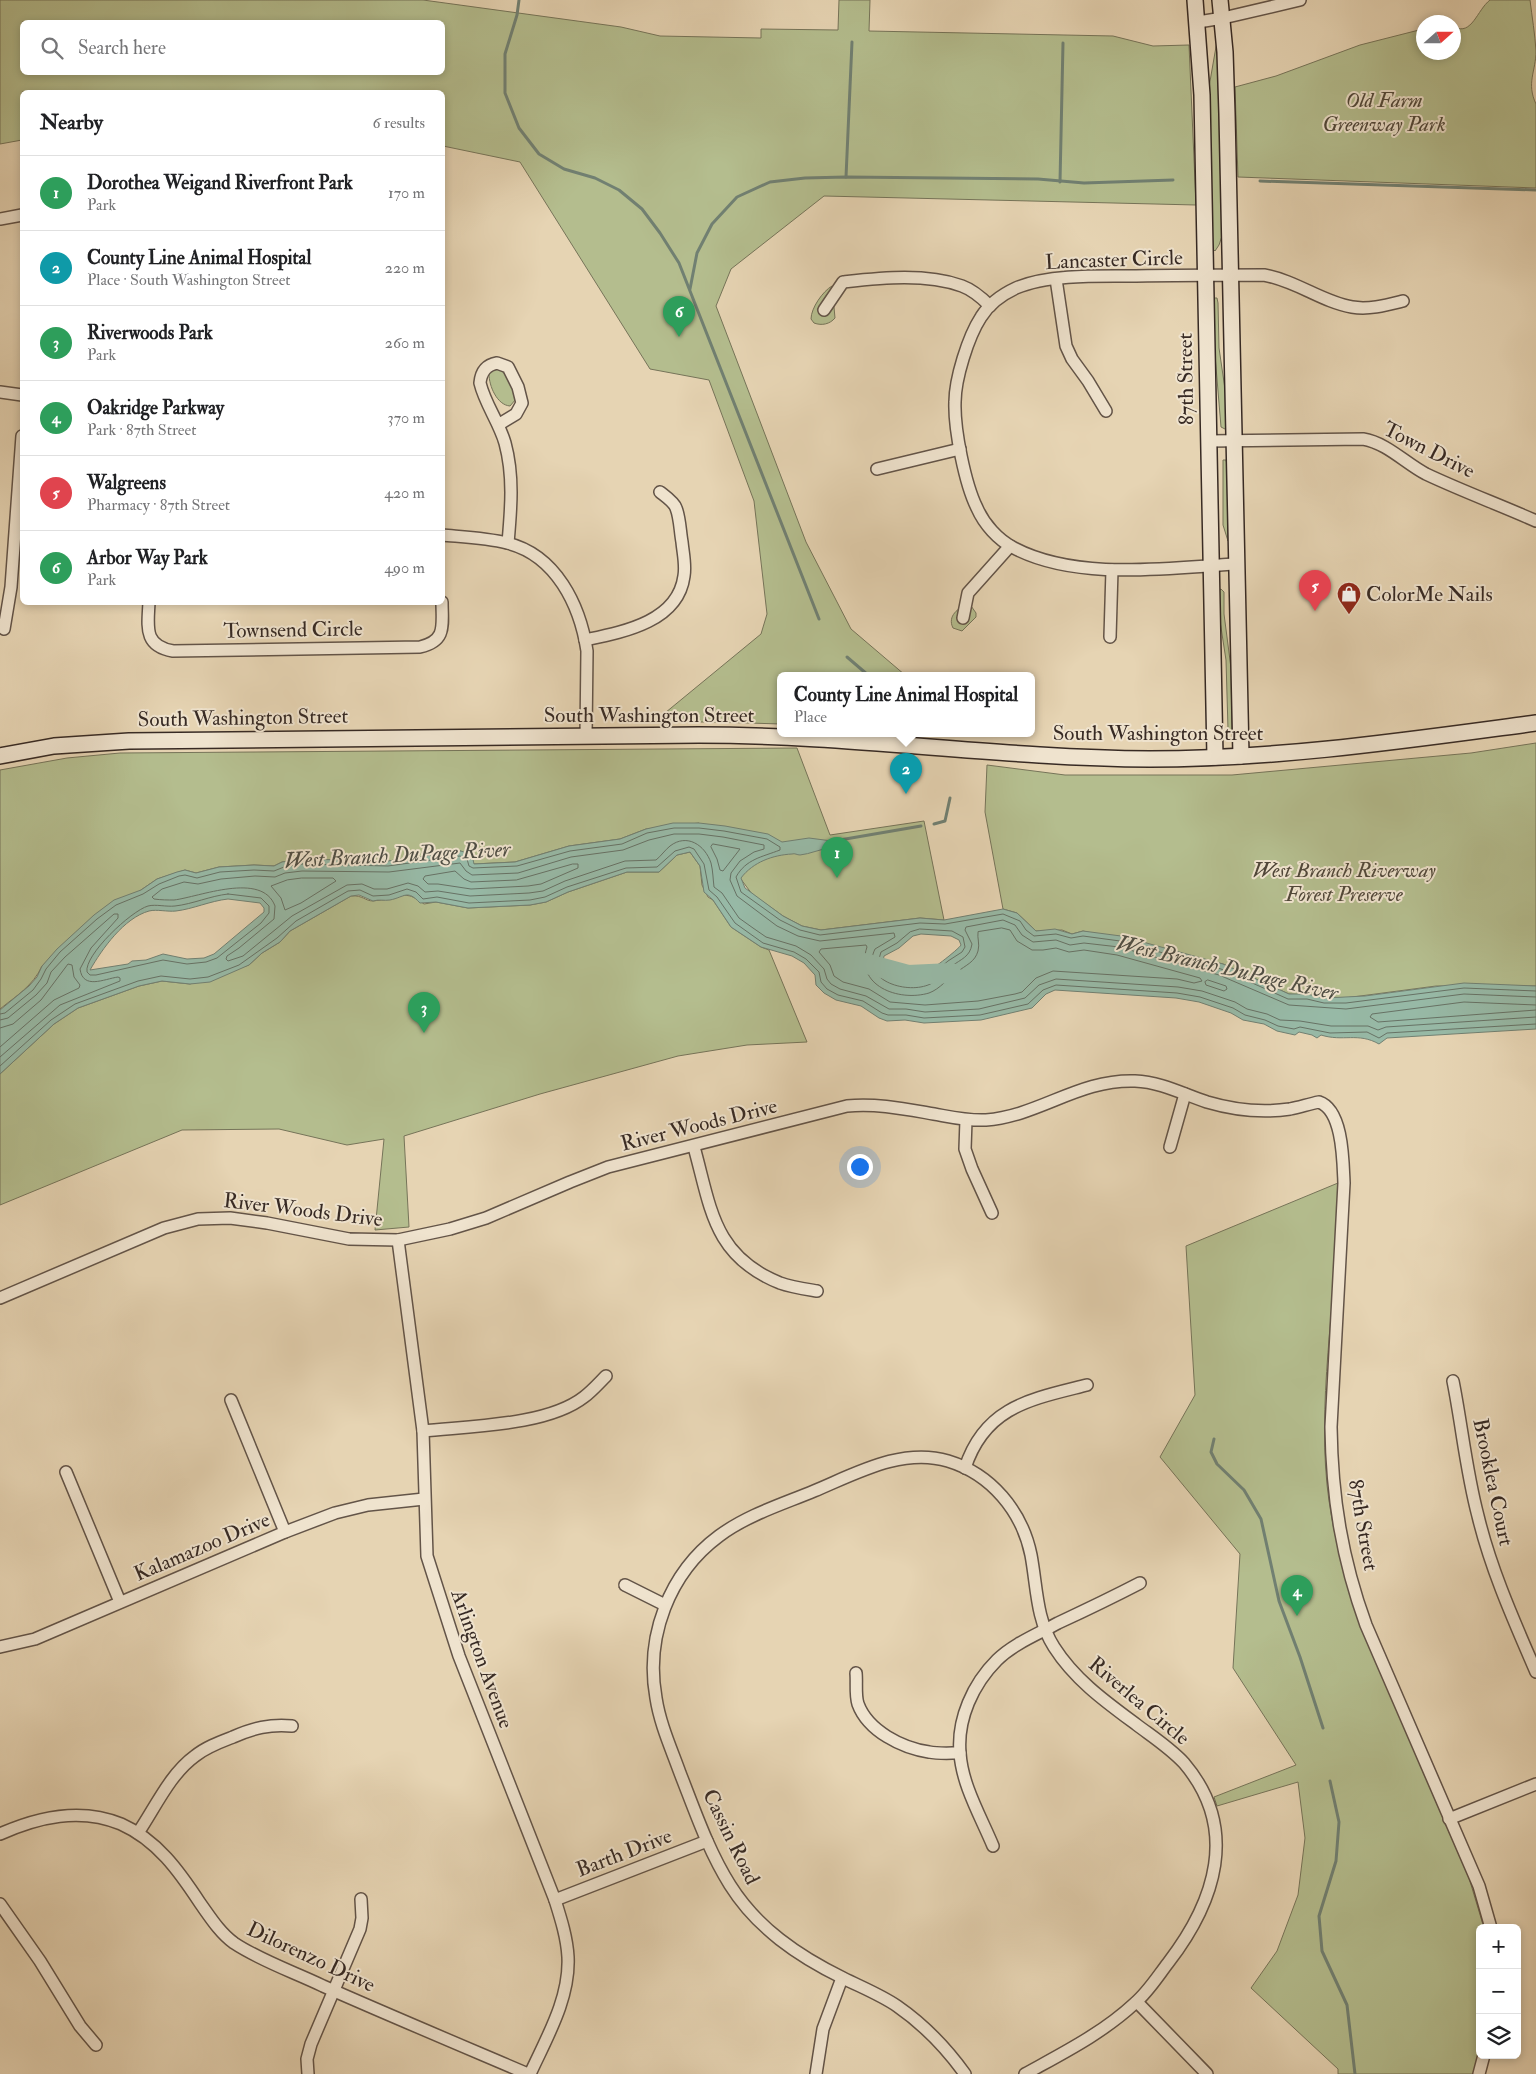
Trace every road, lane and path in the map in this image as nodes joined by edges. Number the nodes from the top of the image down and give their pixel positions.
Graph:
1 (1195, 0) edge
2 (1220, 0) edge
3 (1300, 0) edge
4 (1223, 18) junction
5 (1198, 22) junction
6 (20, 215) edge
7 (0, 219) edge
8 (1231, 275) junction
9 (1205, 276) junction
10 (1056, 279) junction
11 (1403, 301) dead end
12 (990, 306) junction
13 (824, 310) dead end
14 (0, 392) edge
15 (20, 395) edge
16 (1106, 411) dead end
17 (498, 425) junction
18 (1234, 440) junction
19 (1209, 441) junction
20 (960, 449) junction
21 (20, 466) edge
22 (877, 469) dead end
23 (660, 492) dead end
24 (1536, 521) edge
25 (445, 535) edge
26 (508, 543) junction
27 (1010, 546) junction
28 (1236, 564) junction
29 (1211, 566) junction
30 (1112, 570) junction
31 (149, 605) edge
32 (442, 605) edge
33 (963, 618) dead end
34 (4, 629) dead end
35 (1110, 637) dead end
36 (586, 640) junction
37 (1536, 723) edge
38 (586, 735) junction
39 (0, 756) edge
40 (1241, 756) junction
41 (1215, 757) junction
42 (1185, 1094) junction
43 (1328, 1106) joint
44 (966, 1120) junction
45 (694, 1147) junction
46 (1170, 1147) dead end
47 (992, 1213) dead end
48 (398, 1240) junction
49 (817, 1291) dead end
50 (0, 1298) edge
51 (606, 1376) dead end
52 (1453, 1382) dead end
53 (1087, 1385) dead end
54 (231, 1400) dead end
55 (422, 1432) junction
56 (965, 1468) junction
57 (66, 1472) dead end
58 (424, 1499) junction
59 (285, 1532) junction
60 (1140, 1583) dead end
61 (626, 1585) dead end
62 (120, 1602) junction
63 (666, 1603) junction
64 (1045, 1630) junction
65 (0, 1647) edge
66 (1536, 1672) edge
67 (856, 1673) dead end
68 (292, 1726) dead end
69 (960, 1753) junction
70 (1536, 1784) edge
71 (1450, 1819) junction
72 (138, 1833) junction
73 (0, 1834) edge
74 (707, 1841) junction
75 (993, 1846) dead end
76 (361, 1899) dead end
77 (555, 1900) junction
78 (0, 1904) edge
79 (1490, 1924) edge
80 (842, 1978) junction
81 (334, 1991) junction
82 (1137, 2002) junction
83 (96, 2045) dead end
84 (1483, 2059) edge
85 (308, 2074) edge
86 (529, 2074) edge
87 (816, 2074) edge
88 (965, 2074) edge
89 (1025, 2074) edge
90 (1207, 2074) edge
91 (1479, 2074) edge

1 - 5 main road, 87th Street
2 - 4 main road
3 - 4 street
4 - 5 street
4 - 8 main road
5 - 9 main road, 87th Street
6 - 7 street
8 - 9 street, Lancaster Circle
8 - 11 street, Lancaster Circle
8 - 18 main road
9 - 10 street, Lancaster Circle
9 - 19 main road, 87th Street
10 - 12 street, Lancaster Circle
10 - 16 street
12 - 13 street
12 - 20 street, Lancaster Circle
14 - 15 street
17 - 17 street
17 - 26 street
18 - 19 street, Town Drive
18 - 24 street, Town Drive
18 - 28 main road
19 - 29 main road, 87th Street
20 - 22 street
20 - 27 street, Lancaster Circle
21 - 34 street
23 - 36 street
25 - 26 street
26 - 36 street
27 - 30 street, Lancaster Circle
27 - 33 street
28 - 29 street, Lancaster Circle
28 - 40 main road
29 - 30 street, Lancaster Circle
29 - 41 main road, 87th Street
30 - 35 street
31 - 32 street, Townsend Circle
36 - 38 street
37 - 40 main road, South Washington Street
38 - 39 main road, South Washington Street
38 - 41 main road, South Washington Street
40 - 41 main road, South Washington Street
42 - 43 street, River Woods Drive
42 - 44 street, River Woods Drive
42 - 46 street
43 - 71 street, 87th Street
44 - 45 street, River Woods Drive
44 - 47 street
45 - 48 street, River Woods Drive
45 - 49 street
48 - 50 street, River Woods Drive
48 - 55 street, Arlington Avenue
51 - 55 street
52 - 66 street, Brooklea Court
53 - 56 street
54 - 59 street
55 - 58 street, Arlington Avenue
56 - 63 street, Riverlea Circle
56 - 64 street, Riverlea Circle
57 - 62 street
58 - 59 street, Kalamazoo Drive
58 - 77 street, Arlington Avenue
59 - 62 street, Kalamazoo Drive
60 - 64 street
61 - 63 street
62 - 65 street, Kalamazoo Drive
63 - 74 street, Cassin Road
64 - 69 street
64 - 82 street, Riverlea Circle
67 - 69 street
68 - 72 street
69 - 75 street
70 - 71 street
71 - 79 street, 87th Street
72 - 73 street, Dilorenzo Drive
72 - 81 street, Dilorenzo Drive
74 - 77 street, Barth Drive
74 - 80 street, Cassin Road
76 - 81 street
77 - 86 street, Arlington Avenue
78 - 83 street
80 - 87 street
80 - 88 street, Cassin Road
81 - 85 street
81 - 86 street, Dilorenzo Drive
82 - 89 street, Riverlea Circle
82 - 90 street
84 - 91 street

